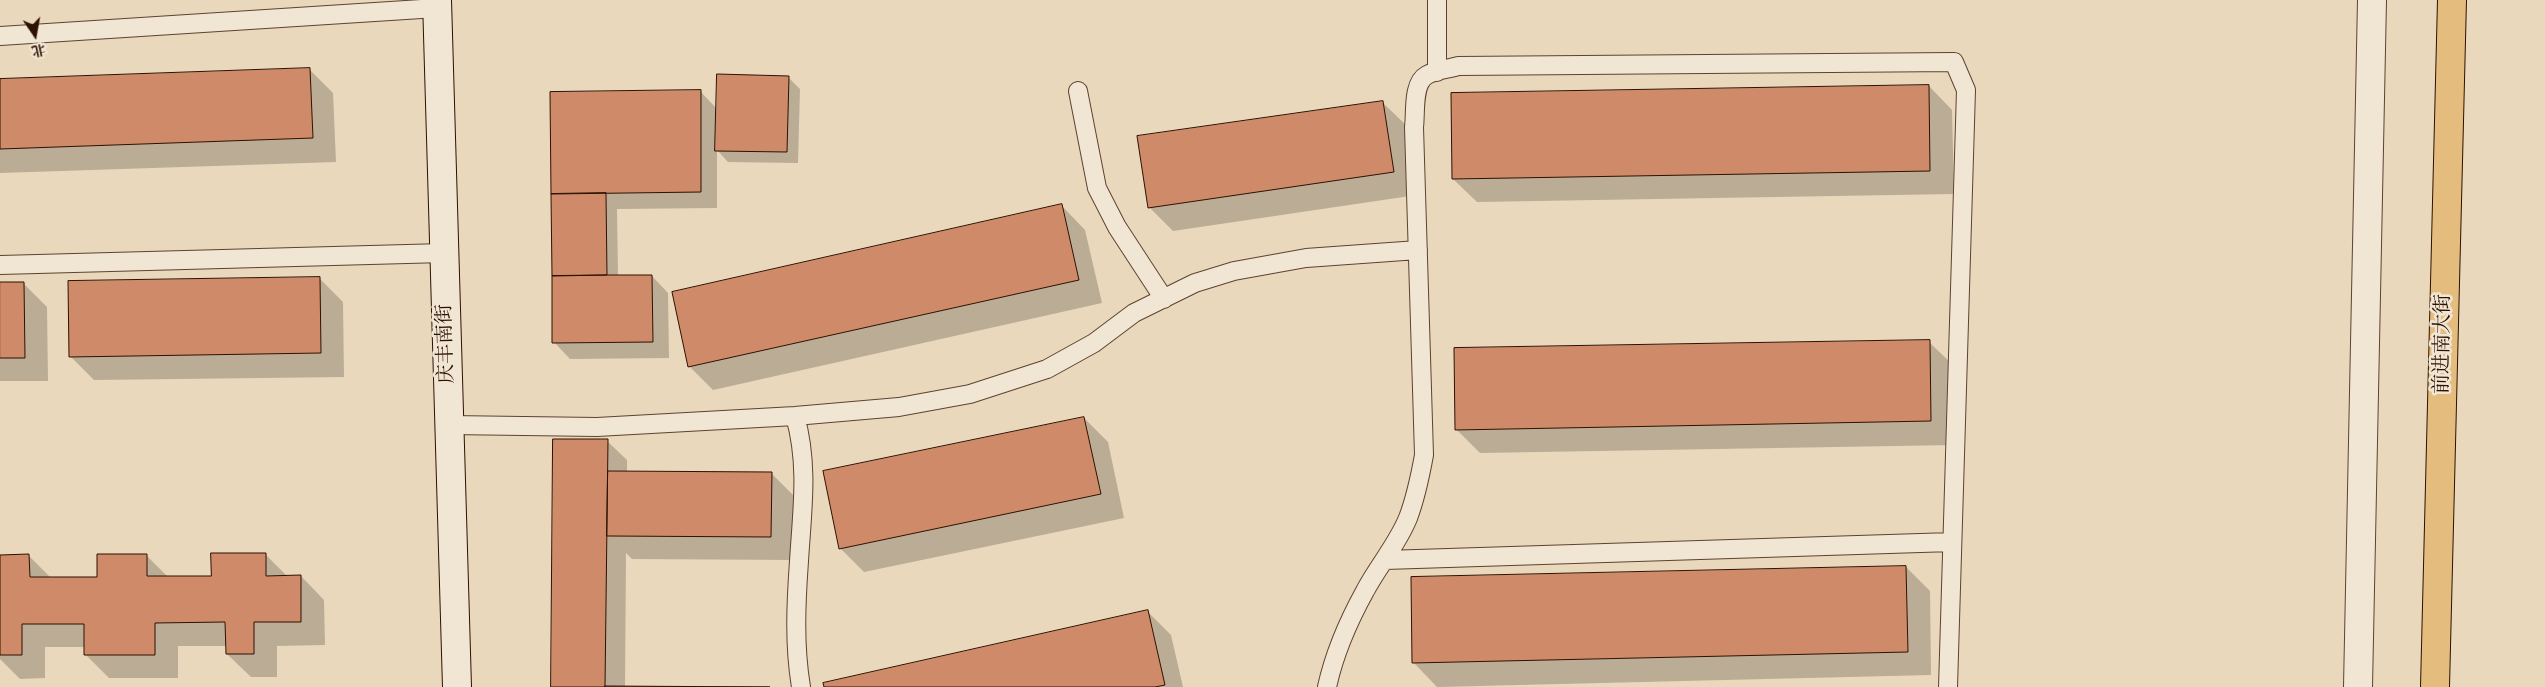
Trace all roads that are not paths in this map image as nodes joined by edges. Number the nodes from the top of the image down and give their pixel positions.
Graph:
1 (1437, 0) edge
2 (2372, 0) edge
3 (2452, 0) edge
4 (437, 4) edge
5 (0, 36) edge
6 (1437, 72) junction
7 (1078, 91) dead end
8 (1418, 250) junction
9 (444, 253) junction
10 (0, 265) edge
11 (1164, 299) junction
12 (795, 416) junction
13 (449, 425) junction
14 (1952, 542) junction
15 (1385, 560) junction
16 (457, 687) edge
17 (801, 687) edge
18 (1327, 687) edge
19 (1948, 687) edge
20 (2358, 687) edge
21 (2436, 687) edge

1 - 6 lane
2 - 20 street
3 - 21 main road, 前进南大街
4 - 5 lane
4 - 9 street, 庆丰南街
6 - 8 lane
6 - 14 lane
7 - 11 lane
8 - 11 lane
8 - 15 lane
9 - 10 lane
9 - 13 street, 庆丰南街
11 - 12 lane
12 - 13 lane
12 - 17 lane
13 - 16 street, 庆丰南街
14 - 15 lane
14 - 19 lane
15 - 18 lane

